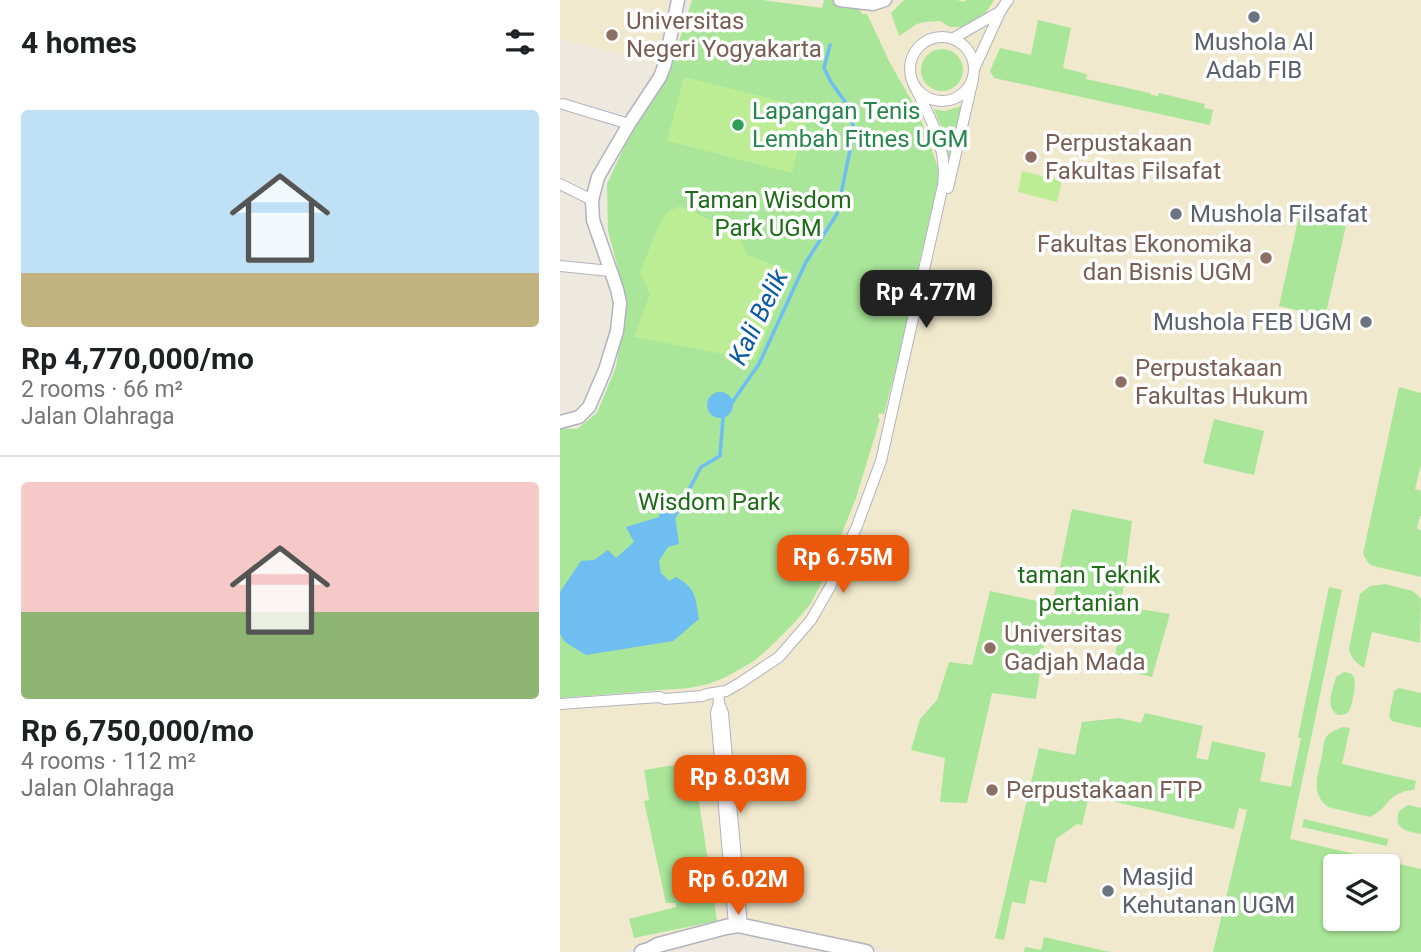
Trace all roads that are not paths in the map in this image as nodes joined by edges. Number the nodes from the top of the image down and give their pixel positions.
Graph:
1 (678, 0) edge
2 (840, 0) edge
3 (885, 0) edge
4 (1008, 0) edge
5 (863, 1) edge
6 (1001, 10) junction
7 (952, 39) junction
8 (974, 74) junction
9 (915, 85) junction
10 (563, 104) dead end
11 (629, 124) junction
12 (560, 184) edge
13 (592, 200) junction
14 (560, 266) edge
15 (610, 271) junction
16 (560, 422) edge
17 (884, 462) junction
18 (715, 696) junction
19 (560, 704) edge
20 (738, 928) junction
21 (645, 951) edge
22 (822, 952) edge
23 (866, 952) edge

1 - 11 street
2 - 5 street
3 - 5 street
4 - 6 street
6 - 7 street
6 - 8 street
7 - 8 street
7 - 9 street
8 - 9 street
8 - 17 street
9 - 17 street
10 - 11 street
11 - 13 street
12 - 13 street
13 - 15 street
14 - 15 street
15 - 16 street
17 - 18 street
18 - 19 street
18 - 20 street
20 - 21 main road
20 - 22 main road
20 - 23 main road

